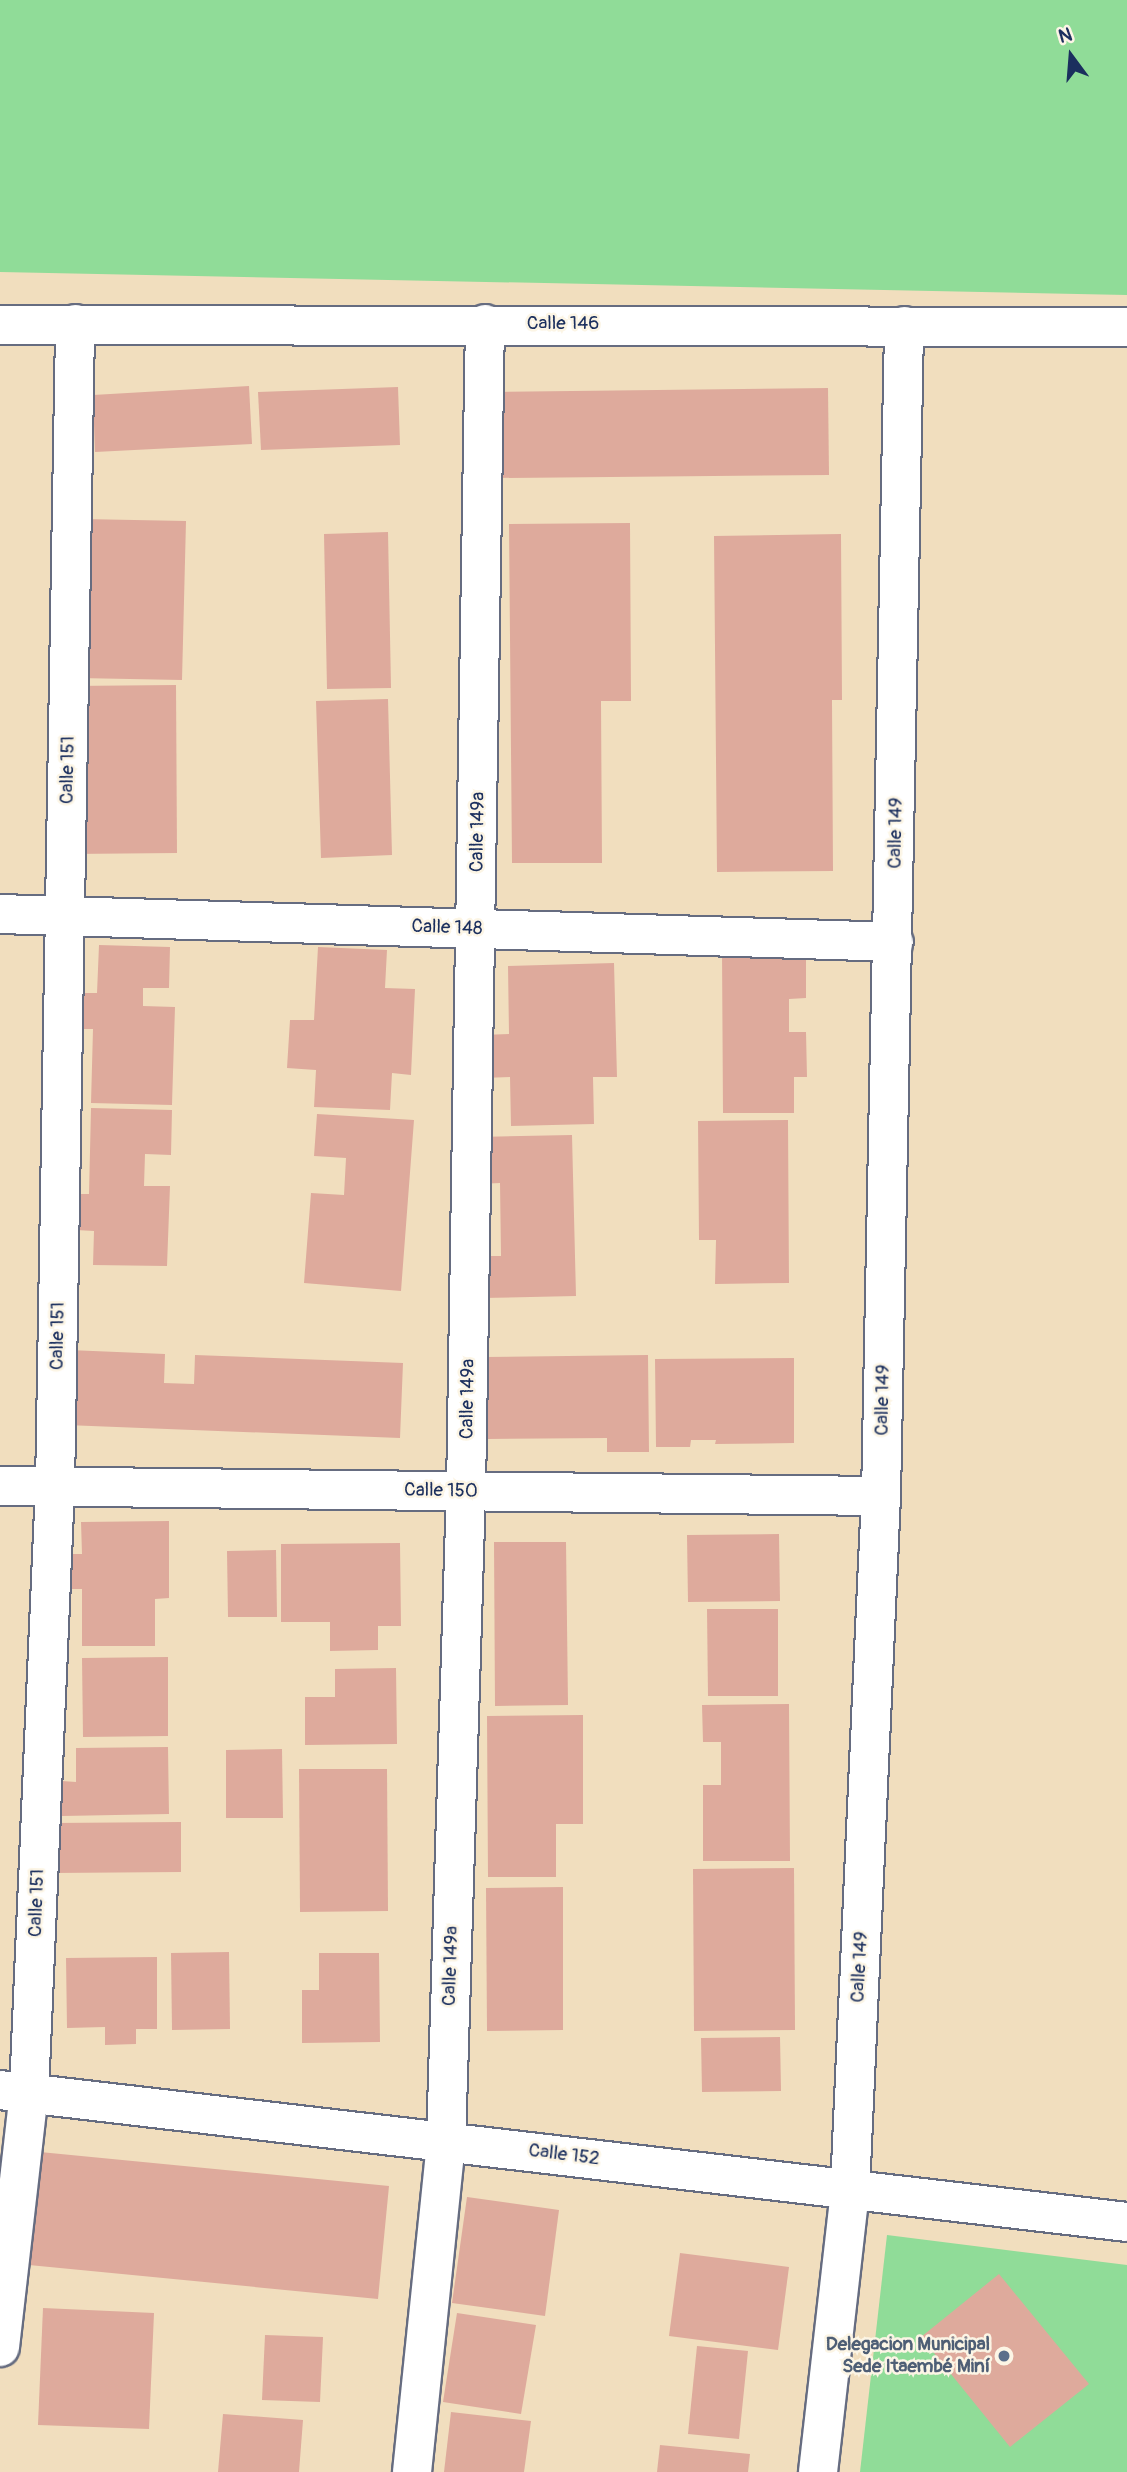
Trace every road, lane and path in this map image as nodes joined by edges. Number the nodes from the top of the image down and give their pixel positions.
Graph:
1 (75, 324) junction
2 (485, 324) junction
3 (0, 325) edge
4 (904, 326) junction
5 (1127, 327) edge
6 (0, 914) edge
7 (66, 916) junction
8 (476, 929) junction
9 (894, 942) junction
10 (0, 1486) edge
11 (55, 1487) junction
12 (466, 1491) junction
13 (881, 1496) junction
14 (14, 2091) edge
15 (446, 2141) junction
16 (850, 2189) junction
17 (1127, 2221) edge
18 (0, 2347) edge
19 (412, 2472) edge
20 (818, 2472) edge

1 - 2 street, Calle 146
1 - 3 street, Calle 146
1 - 7 street, Calle 151
2 - 4 street, Calle 146
2 - 8 street, Calle 149a
4 - 5 street, Calle 146
4 - 9 street, Calle 149
6 - 7 street, Calle 148
7 - 8 street, Calle 148
7 - 11 street, Calle 151
8 - 9 street, Calle 148
8 - 12 street, Calle 149a
9 - 13 street, Calle 149
10 - 11 street, Calle 150
11 - 12 street, Calle 150
11 - 14 street, Calle 151
12 - 13 street, Calle 150
12 - 15 street, Calle 149a
13 - 16 street, Calle 149
14 - 15 street, Calle 152
14 - 18 street, Calle 151
15 - 16 street, Calle 152
15 - 19 street, Calle 149a
16 - 17 street, Calle 152
16 - 20 street, Calle 149

